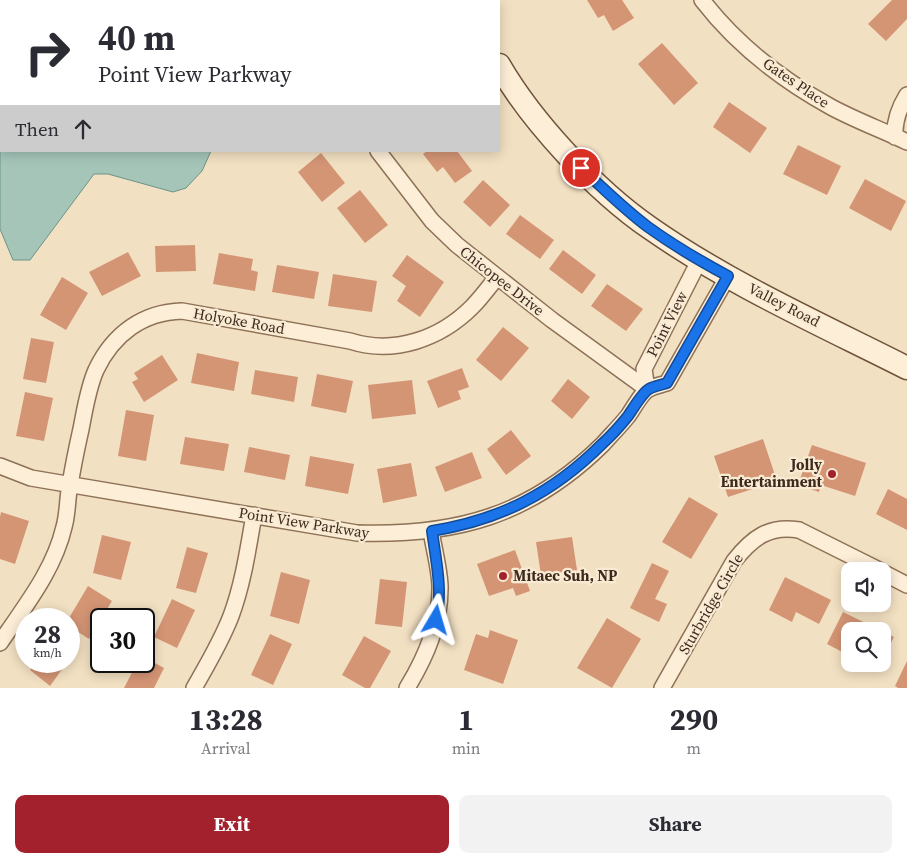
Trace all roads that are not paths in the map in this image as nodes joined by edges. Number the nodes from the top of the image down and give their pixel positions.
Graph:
1 (702, 0) edge
2 (500, 66) edge
3 (907, 95) edge
4 (901, 140) edge
5 (379, 152) edge
6 (699, 261) junction
7 (728, 276) junction
8 (496, 277) junction
9 (907, 368) edge
10 (647, 389) junction
11 (0, 466) edge
12 (70, 485) junction
13 (254, 515) junction
14 (432, 531) junction
15 (862, 562) edge
16 (891, 577) edge
17 (907, 585) edge
18 (0, 643) edge
19 (194, 688) edge
20 (407, 688) edge
21 (662, 688) edge

1 - 4 street, Gates Place
2 - 6 main road, Valley Road
3 - 4 street
5 - 8 street, Chicopee Drive
6 - 7 main road, Valley Road
6 - 10 street, Point View
7 - 9 main road, Valley Road
7 - 10 street, Point View
8 - 10 street, Chicopee Drive
8 - 12 street, Holyoke Road
10 - 14 street, Point View Parkway
11 - 12 street, Point View Parkway
12 - 13 street, Point View Parkway
12 - 18 street, Holyoke Road
13 - 14 street, Point View Parkway
13 - 19 street
14 - 20 street
15 - 21 street, Sturbridge Circle
16 - 17 street, Sturbridge Circle

